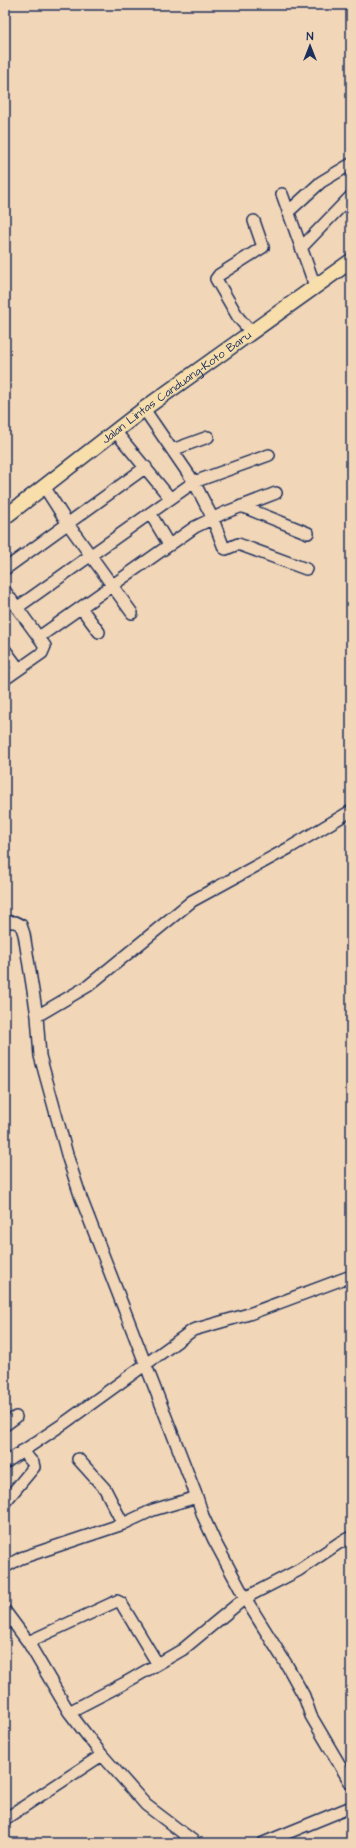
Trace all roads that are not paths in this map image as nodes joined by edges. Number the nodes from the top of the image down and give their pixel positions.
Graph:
1 (351, 164) edge
2 (282, 194) dead end
3 (351, 196) edge
4 (288, 212) junction
5 (254, 221) dead end
6 (301, 248) junction
7 (351, 261) edge
8 (315, 286) junction
9 (250, 331) junction
10 (144, 409) junction
11 (115, 431) junction
12 (208, 437) dead end
13 (172, 450) junction
14 (269, 455) dead end
15 (146, 467) junction
16 (194, 482) junction
17 (45, 488) junction
18 (276, 493) dead end
19 (170, 498) junction
20 (241, 506) junction
21 (150, 513) junction
22 (5, 517) edge
23 (212, 517) junction
24 (68, 524) junction
25 (308, 533) dead end
26 (169, 545) junction
27 (91, 555) junction
28 (5, 569) edge
29 (306, 569) dead end
30 (112, 585) junction
31 (5, 591) edge
32 (18, 607) junction
33 (81, 608) junction
34 (132, 613) dead end
35 (99, 632) dead end
36 (40, 638) junction
37 (5, 650) edge
38 (19, 669) junction
39 (5, 679) edge
40 (351, 812) edge
41 (5, 922) edge
42 (37, 1016) junction
43 (351, 1276) edge
44 (145, 1363) junction
45 (16, 1417) dead end
46 (5, 1425) edge
47 (22, 1451) junction
48 (78, 1459) dead end
49 (5, 1463) edge
50 (197, 1497) junction
51 (6, 1499) edge
52 (123, 1524) junction
53 (351, 1537) edge
54 (5, 1567) edge
55 (245, 1598) junction
56 (5, 1611) edge
57 (28, 1642) junction
58 (157, 1663) junction
59 (69, 1712) junction
60 (102, 1755) junction
61 (351, 1784) edge
62 (351, 1807) edge
63 (5, 1819) edge
64 (196, 1843) edge
65 (263, 1843) edge

1 - 4 street
2 - 4 street
3 - 6 street
4 - 6 street
5 - 9 street
6 - 8 street
7 - 8 main road, Jalan Lintas Canduang-Koto Baru
8 - 9 main road, Jalan Lintas Canduang-Koto Baru
9 - 10 main road, Jalan Lintas Canduang-Koto Baru
10 - 11 main road, Jalan Lintas Canduang-Koto Baru
10 - 13 street
11 - 15 street
11 - 17 main road, Jalan Lintas Canduang-Koto Baru
12 - 13 street
13 - 16 street
14 - 16 street
15 - 19 street
15 - 24 street
16 - 19 street
16 - 23 street
17 - 22 main road, Jalan Lintas Canduang-Koto Baru
17 - 24 street
18 - 20 street
19 - 21 street
20 - 23 street
20 - 25 street
21 - 26 street
21 - 27 street
23 - 26 street
23 - 29 street
24 - 27 street
24 - 28 street
26 - 30 street
27 - 30 street
27 - 32 street
30 - 33 street
30 - 34 street
31 - 32 street
32 - 36 street
33 - 35 street
33 - 36 street
36 - 38 street
37 - 38 street
38 - 39 street
40 - 42 street
41 - 42 street
42 - 44 street
43 - 44 street
44 - 47 street
44 - 50 street
45 - 46 street
47 - 49 street
47 - 51 street
48 - 52 street
50 - 52 street
50 - 55 street
52 - 54 street
53 - 55 street
55 - 58 street
55 - 61 street
56 - 57 street
57 - 58 street
57 - 59 street
58 - 59 street
59 - 60 street
60 - 63 street
60 - 64 street
62 - 65 street

